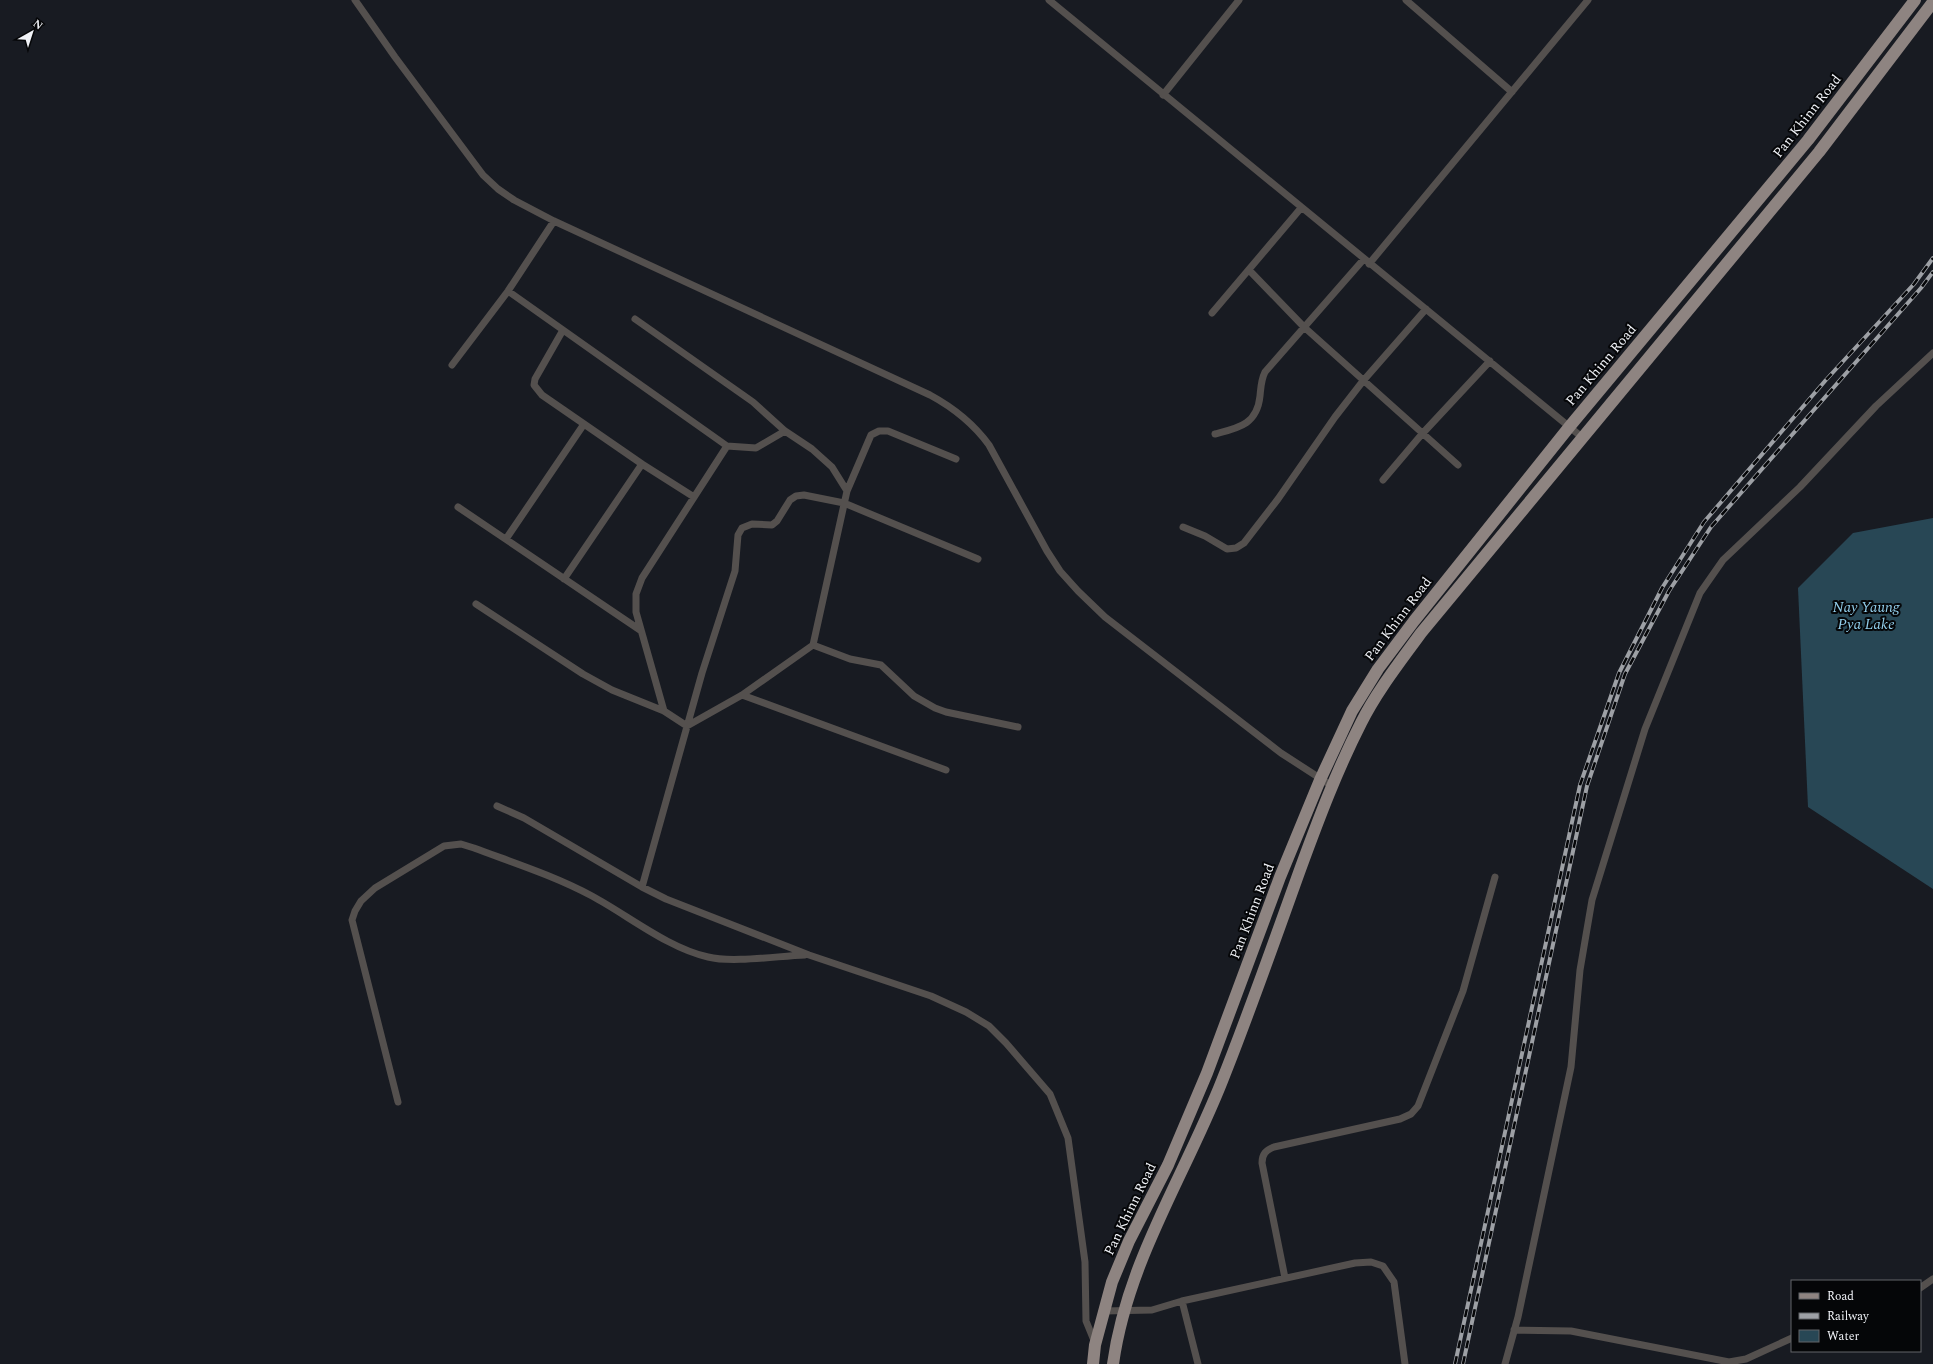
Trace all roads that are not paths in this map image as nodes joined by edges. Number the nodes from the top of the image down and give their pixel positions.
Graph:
1 (355, 0) edge
2 (1049, 0) edge
3 (1238, 0) edge
4 (1406, 0) edge
5 (1588, 0) edge
6 (1915, 0) edge
7 (1933, 2) edge
8 (1512, 92) junction
9 (1163, 95) junction
10 (1301, 208) junction
11 (554, 221) junction
12 (1366, 262) junction
13 (1249, 270) junction
14 (508, 291) junction
15 (1426, 309) junction
16 (1212, 313) dead end
17 (635, 319) dead end
18 (1304, 327) junction
19 (563, 330) junction
20 (1933, 353) edge
21 (1490, 361) junction
22 (452, 365) dead end
23 (1363, 381) junction
24 (584, 424) junction
25 (1569, 426) junction
26 (785, 431) junction
27 (1214, 434) dead end
28 (1422, 434) junction
29 (1583, 438) junction
30 (727, 446) junction
31 (956, 459) dead end
32 (642, 464) junction
33 (1458, 465) dead end
34 (1383, 480) dead end
35 (847, 491) junction
36 (694, 497) junction
37 (844, 504) junction
38 (458, 507) dead end
39 (1183, 527) dead end
40 (506, 539) junction
41 (978, 558) dead end
42 (564, 579) junction
43 (476, 604) dead end
44 (640, 630) junction
45 (813, 645) junction
46 (742, 695) junction
47 (664, 711) junction
48 (687, 726) junction
49 (1018, 727) dead end
50 (946, 770) dead end
51 (1320, 780) junction
52 (1332, 786) junction
53 (497, 806) dead end
54 (1495, 877) dead end
55 (642, 887) junction
56 (809, 954) junction
57 (398, 1102) dead end
58 (1285, 1278) junction
59 (1933, 1279) edge
60 (1921, 1287) edge
61 (1182, 1301) junction
62 (1104, 1311) junction
63 (1123, 1312) junction
64 (1514, 1330) junction
65 (1791, 1338) edge
66 (1095, 1345) junction
67 (1092, 1364) edge
68 (1113, 1364) edge
69 (1198, 1364) edge
70 (1405, 1364) edge
71 (1505, 1364) edge

1 - 11 street
2 - 9 street
3 - 9 street
4 - 8 street
5 - 8 street
6 - 25 main road, Pan Khinn Road
7 - 29 main road, Pan Khinn Road
8 - 12 street
9 - 10 street
10 - 12 street
10 - 13 street
11 - 14 street
11 - 51 street
12 - 15 street
12 - 18 street
13 - 16 street
13 - 18 street
14 - 19 street
14 - 22 street
15 - 21 street
15 - 23 street
17 - 26 street
18 - 23 street
18 - 27 street
19 - 24 street
19 - 30 street
20 - 64 street
21 - 25 street
21 - 28 street
23 - 28 street
23 - 39 street
24 - 32 street
24 - 40 street
25 - 29 street
25 - 51 main road, Pan Khinn Road
26 - 30 street
26 - 35 street
28 - 33 street
28 - 34 street
29 - 52 main road, Pan Khinn Road
30 - 36 street
31 - 35 street
32 - 36 street
32 - 42 street
35 - 37 street
36 - 44 street
37 - 41 street
37 - 45 street
37 - 48 street
38 - 40 street
40 - 42 street
42 - 44 street
43 - 47 street
44 - 47 street
45 - 46 street
45 - 49 street
46 - 48 street
46 - 50 street
47 - 48 street
48 - 55 street
51 - 52 street
51 - 62 main road, Pan Khinn Road
52 - 63 main road, Pan Khinn Road
53 - 55 street
54 - 58 street
55 - 56 street
56 - 57 street
56 - 66 street
58 - 61 street
58 - 70 street
59 - 60 street
61 - 63 street
61 - 69 street
62 - 63 street
62 - 66 main road, Pan Khinn Road
63 - 68 main road, Pan Khinn Road
64 - 65 street
64 - 71 street
66 - 67 main road, Pan Khinn Road

